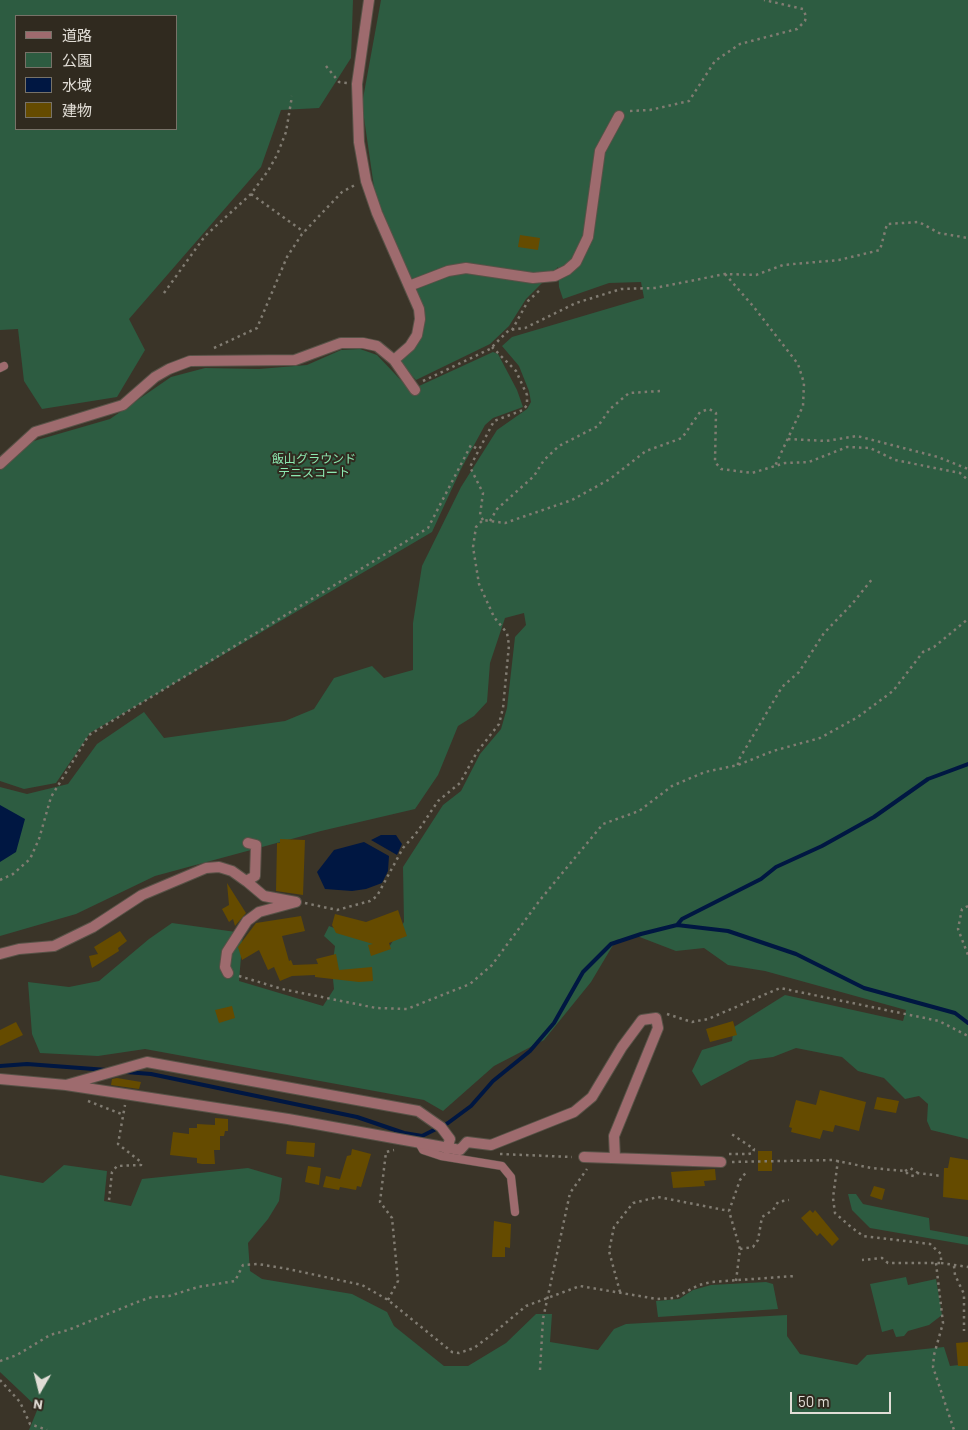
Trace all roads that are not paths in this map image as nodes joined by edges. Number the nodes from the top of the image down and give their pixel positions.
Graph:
1 (369, 0) edge
2 (619, 116) road end
3 (409, 286) junction
4 (394, 360) junction
5 (413, 388) road end
6 (0, 464) edge
7 (248, 843) dead end
8 (245, 880) junction
9 (0, 954) edge
10 (228, 973) road end
11 (0, 1079) edge
12 (69, 1086) junction
13 (419, 1143) junction
14 (447, 1149) junction
15 (584, 1158) road end
16 (615, 1158) junction
17 (722, 1158) road end
18 (515, 1212) dead end

1 - 3 street
2 - 3 street
3 - 4 street
4 - 5 street
4 - 6 street
7 - 8 street
8 - 9 street
8 - 10 street
11 - 12 street
12 - 13 street
12 - 14 street
13 - 14 street
13 - 18 lane
14 - 16 street
15 - 16 street
16 - 17 street

